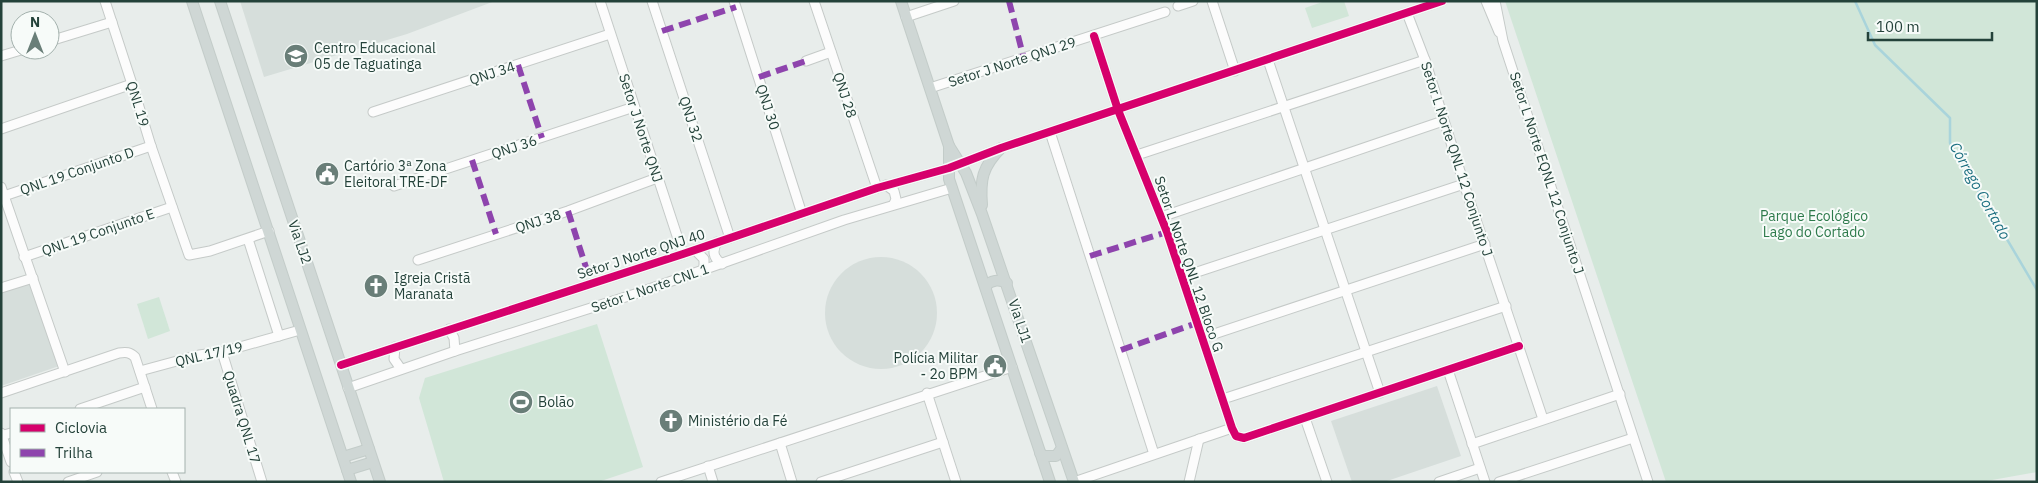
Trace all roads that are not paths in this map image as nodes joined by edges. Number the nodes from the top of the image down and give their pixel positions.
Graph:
1 (104, 1) edge
2 (192, 1) edge
3 (220, 1) edge
4 (600, 1) edge
5 (652, 1) edge
6 (734, 1) edge
7 (814, 1) edge
8 (901, 1) edge
9 (954, 1) edge
10 (1193, 1) edge
11 (1212, 1) edge
12 (1442, 1) edge
13 (1486, 1) edge
14 (1495, 1) edge
15 (1178, 6) dead end
16 (1165, 12) dead end
17 (1407, 13) junction
18 (906, 17) junction
19 (112, 22) junction
20 (610, 34) junction
21 (1094, 36) junction
22 (60, 38) edge
23 (1503, 41) junction
24 (832, 52) junction
25 (1268, 60) junction
26 (1424, 60) junction
27 (806, 61) dead end
28 (1235, 71) junction
29 (132, 84) junction
30 (930, 88) junction
31 (1285, 106) junction
32 (634, 107) junction
33 (1118, 110) junction
34 (373, 112) dead end
35 (1443, 121) junction
36 (1, 129) edge
37 (1050, 132) junction
38 (151, 146) junction
39 (948, 146) junction
40 (1001, 148) junction
41 (1137, 155) junction
42 (961, 163) junction
43 (949, 168) junction
44 (1306, 168) junction
45 (657, 178) junction
46 (1464, 184) junction
47 (394, 186) dead end
48 (881, 186) junction
49 (952, 188) junction
50 (3, 192) edge
51 (894, 204) junction
52 (172, 207) junction
53 (802, 214) junction
54 (982, 214) junction
55 (1161, 216) junction
56 (1326, 229) junction
57 (269, 231) junction
58 (730, 238) junction
59 (248, 239) junction
60 (717, 242) junction
61 (1484, 244) junction
62 (695, 250) junction
63 (683, 254) junction
64 (24, 257) junction
65 (418, 260) dead end
66 (722, 264) junction
67 (704, 270) junction
68 (1182, 277) junction
69 (33, 278) junction
70 (1007, 283) junction
71 (1, 288) edge
72 (986, 289) junction
73 (1347, 291) junction
74 (1506, 306) junction
75 (449, 329) junction
76 (300, 330) junction
77 (279, 336) junction
78 (1202, 338) junction
79 (1519, 346) junction
80 (395, 347) junction
81 (455, 351) junction
82 (1366, 351) junction
83 (222, 352) junction
84 (341, 365) junction
85 (1012, 367) junction
86 (401, 369) junction
87 (1448, 370) junction
88 (140, 371) junction
89 (65, 372) junction
90 (145, 387) junction
91 (348, 388) junction
92 (1, 393) edge
93 (927, 393) junction
94 (1380, 393) junction
95 (1620, 394) junction
96 (1223, 399) junction
97 (83, 408) edge
98 (152, 408) edge
99 (1305, 418) junction
100 (1543, 419) junction
101 (1233, 431) junction
102 (4, 435) edge
103 (1633, 438) junction
104 (1199, 439) junction
105 (943, 442) junction
106 (780, 443) junction
107 (1472, 444) junction
108 (1062, 448) junction
109 (368, 449) junction
110 (1040, 453) junction
111 (1154, 454) junction
112 (343, 457) junction
113 (10, 458) edge
114 (373, 462) junction
115 (708, 466) junction
116 (1480, 468) junction
117 (347, 470) junction
118 (94, 473) edge
119 (1099, 478) edge
120 (68, 482) edge
121 (262, 482) edge
122 (351, 482) edge
123 (380, 482) edge
124 (661, 482) edge
125 (713, 482) edge
126 (792, 482) edge
127 (821, 482) edge
128 (956, 482) edge
129 (1050, 482) edge
130 (1074, 482) edge
131 (1189, 482) edge
132 (1327, 482) edge
133 (1439, 482) edge
134 (1484, 482) edge
135 (1499, 482) edge
136 (1648, 482) edge

1 - 19 street, QNL 19
2 - 57 main road, Via LJ2
3 - 84 main road, Via LJ2
4 - 20 street, Setor J Norte QNJ
5 - 58 street, QNJ 32
6 - 53 street, QNJ 30
7 - 24 street, QNJ 28
8 - 18 main road
9 - 18 street
10 - 15 street
11 - 28 street
12 - 17 street, Setor J Norte QNJ 40
13 - 23 street
14 - 23 street
16 - 21 street, Setor J Norte QNJ 29
17 - 25 street, Setor J Norte QNJ 40
17 - 26 street, Setor L Norte QNL 12 Conjunto J
18 - 30 main road
19 - 22 street
19 - 29 street, QNL 19
20 - 32 street, Setor J Norte QNJ
20 - 34 street, QNJ 34
21 - 30 street, Setor J Norte QNJ 29
21 - 33 street, Setor J Norte QNJ 29
23 - 95 street, Setor L Norte EQNL 12 Conjunto J
24 - 27 street
24 - 48 street, QNJ 28
25 - 28 street, Setor J Norte QNJ 40
25 - 31 street
26 - 31 street
26 - 35 street, Setor L Norte QNL 12 Conjunto J
28 - 33 street, Setor J Norte QNJ 40
29 - 36 street
29 - 38 street, QNL 19
30 - 39 main road
31 - 41 street
31 - 44 street
32 - 45 street, Setor J Norte QNJ
32 - 47 street, QNJ 36
33 - 37 street, Setor J Norte QNJ 40
33 - 41 street, Setor L Norte QNL 12 Bloco G
35 - 44 street
35 - 46 street, Setor L Norte QNL 12 Conjunto J
37 - 40 street, Setor J Norte QNJ 40
37 - 111 street
38 - 50 street, QNL 19 Conjunto D
38 - 52 street, QNL 19
39 - 42 main road, Via LJ1
39 - 43 main road, Via LJ1
40 - 42 street, Setor J Norte QNJ 40
40 - 54 main road
41 - 55 street, Setor L Norte QNL 12 Bloco G
42 - 43 street, Setor J Norte QNJ 40
42 - 54 main road, Via LJ1
43 - 48 street, Setor J Norte QNJ 40
43 - 49 main road, Via LJ1
44 - 55 street
44 - 56 street
45 - 63 street, Setor J Norte QNJ
45 - 65 street, QNJ 38
46 - 56 street
46 - 61 street, Setor L Norte QNL 12 Conjunto J
48 - 51 street, QNJ 28
48 - 53 street, Setor J Norte QNJ 40
49 - 51 street, Setor L Norte CNL 1
49 - 72 main road, Via LJ1
50 - 64 street
51 - 66 street, Setor L Norte CNL 1
52 - 59 street
52 - 64 street, QNL 19 Conjunto E
53 - 58 street, Setor J Norte QNJ 40
54 - 70 main road, Via LJ1
55 - 68 street, Setor L Norte QNL 12 Bloco G
56 - 68 street
56 - 73 street
57 - 59 street
57 - 76 main road, Via LJ2
58 - 60 street, Setor J Norte QNJ 40
59 - 77 street
60 - 62 street, Setor J Norte QNJ 40
60 - 66 street
61 - 73 street
61 - 74 street, Setor L Norte QNL 12 Conjunto J
62 - 63 street, Setor J Norte QNJ 40
62 - 67 street
63 - 75 street, Setor J Norte QNJ 40
64 - 69 street
66 - 67 street, Setor L Norte CNL 1
67 - 81 street, Setor L Norte CNL 1
68 - 78 street, Setor L Norte QNL 12 Bloco G
69 - 71 street
69 - 89 street
70 - 72 main road
70 - 108 main road, Via LJ1
72 - 85 main road, Via LJ1
73 - 78 street
73 - 82 street
74 - 79 street, Setor L Norte QNL 12 Conjunto J
74 - 82 street
75 - 80 street, Setor J Norte QNJ 40
75 - 81 street
76 - 77 street, QNL 17/19
76 - 112 main road, Via LJ2
77 - 83 street, QNL 17/19
78 - 96 street, Setor L Norte QNL 12 Bloco G
79 - 87 street
79 - 100 street, Setor L Norte QNL 12 Conjunto J
80 - 84 street, Setor J Norte QNJ 40
80 - 86 street
81 - 86 street, Setor L Norte CNL 1
82 - 94 street
82 - 96 street
83 - 88 street, QNL 17/19
83 - 121 street, Quadra QNL 17
84 - 91 main road, Via LJ2
85 - 93 street
85 - 110 main road, Via LJ1
86 - 91 street, Setor L Norte CNL 1
87 - 94 street
87 - 107 street
88 - 89 street
88 - 90 street
89 - 92 street
90 - 97 street
90 - 98 street
91 - 109 main road, Via LJ2
93 - 105 street
93 - 106 street
94 - 99 street
95 - 100 street
95 - 103 street, Setor L Norte EQNL 12 Conjunto J
96 - 101 street, Setor L Norte QNL 12 Bloco G
99 - 101 street
99 - 132 street
100 - 107 street
101 - 104 street
102 - 113 street
103 - 135 street
103 - 136 street, Setor L Norte EQNL 12 Conjunto J
104 - 111 street
104 - 131 street
105 - 127 street
105 - 128 street
106 - 115 street
106 - 126 street
107 - 116 street
108 - 110 main road
108 - 130 main road, Via LJ1
109 - 112 main road
109 - 114 main road, Via LJ2
110 - 129 main road, Via LJ1
111 - 119 street
112 - 117 main road, Via LJ2
114 - 117 main road
114 - 123 main road, Via LJ2
115 - 124 street
115 - 125 street
116 - 133 street
116 - 134 street
117 - 122 main road, Via LJ2
118 - 120 street
119 - 130 street

